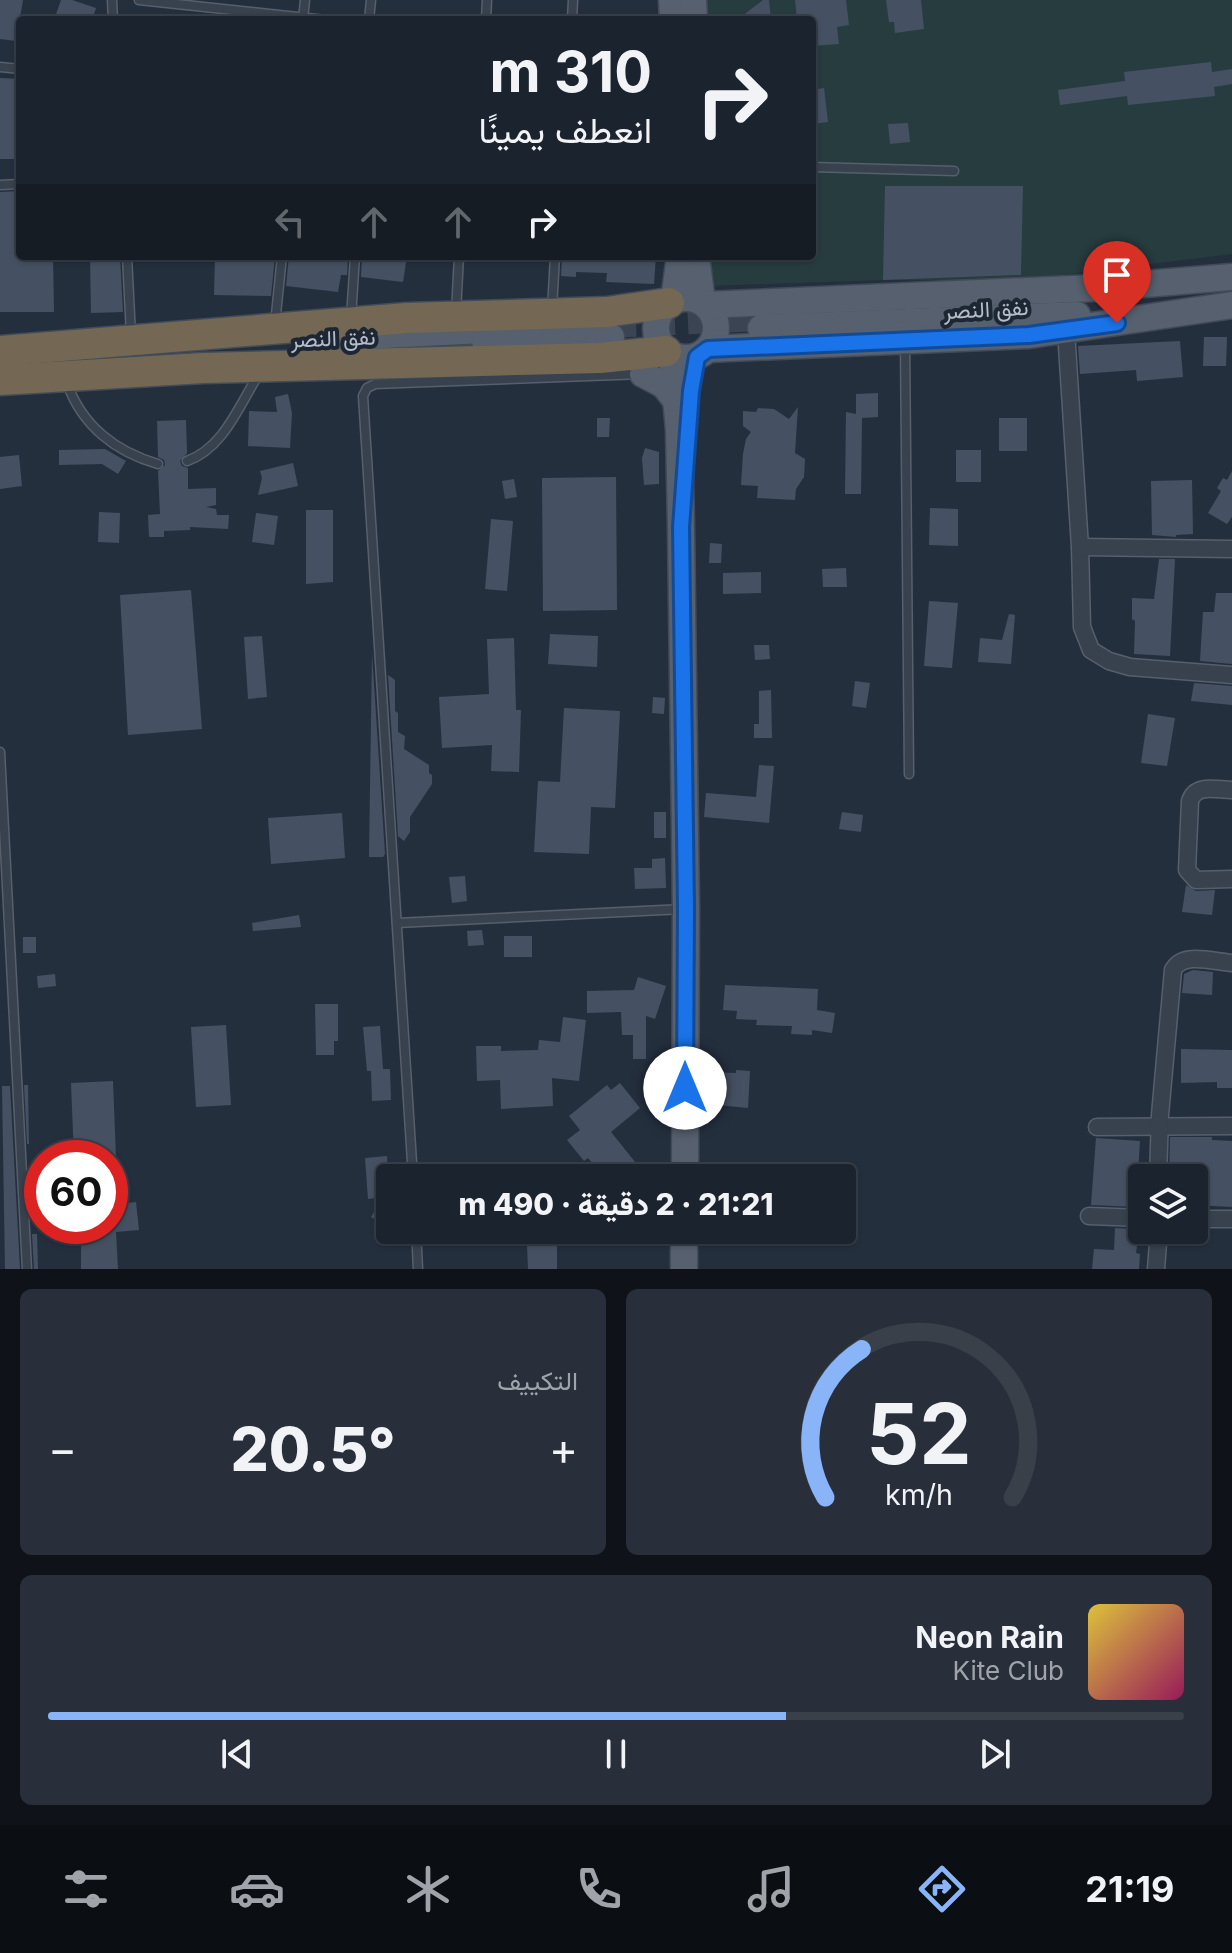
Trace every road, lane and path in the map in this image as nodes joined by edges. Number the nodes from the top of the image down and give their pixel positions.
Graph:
1 (139, 0) edge
2 (286, 16) edge
3 (816, 167) edge
4 (954, 171) dead end
5 (127, 260) edge
6 (282, 260) edge
7 (355, 260) edge
8 (459, 260) edge
9 (555, 260) edge
10 (679, 260) edge
11 (697, 260) edge
12 (1220, 278) edge
13 (672, 301) junction
14 (704, 304) junction
15 (1232, 305) edge
16 (552, 314) junction
17 (455, 317) junction
18 (1142, 319) junction
19 (351, 323) junction
20 (274, 328) junction
21 (1066, 331) junction
22 (201, 335) junction
23 (131, 342) junction
24 (905, 342) junction
25 (0, 351) edge
26 (682, 353) junction
27 (61, 361) junction
28 (203, 368) junction
29 (263, 368) junction
30 (643, 374) junction
31 (0, 380) edge
32 (675, 399) junction
33 (187, 461) dead end
34 (158, 464) dead end
35 (681, 527) junction
36 (1080, 547) junction
37 (1232, 549) edge
38 (1232, 675) edge
39 (0, 752) edge
40 (909, 774) dead end
41 (1232, 790) edge
42 (1232, 879) edge
43 (686, 909) junction
44 (397, 923) junction
45 (1232, 963) edge
46 (1232, 1126) edge
47 (1097, 1127) dead end
48 (1159, 1127) junction
49 (412, 1164) edge
50 (685, 1164) edge
51 (1158, 1164) edge
52 (1089, 1216) dead end
53 (1128, 1217) edge
54 (1208, 1219) edge
55 (1232, 1219) edge
56 (417, 1244) edge
57 (684, 1244) edge
58 (1158, 1244) edge
59 (27, 1269) edge
60 (418, 1269) edge
61 (684, 1269) edge
62 (1156, 1269) edge

1 - 2 lane
3 - 4 lane
5 - 23 lane
6 - 20 lane
7 - 19 lane
8 - 17 lane
9 - 16 lane
10 - 13 main road
11 - 14 main road
12 - 14 main road
12 - 18 main road, نفق النصر
13 - 14 main road
13 - 16 highway
13 - 26 main road
14 - 26 main road
15 - 18 main road
16 - 17 highway
17 - 19 highway
18 - 21 main road
19 - 20 highway
20 - 22 highway
21 - 24 main road
21 - 36 street
22 - 23 highway
22 - 28 main road, نفق النصر
23 - 27 highway
24 - 26 main road
24 - 40 lane
25 - 27 highway
26 - 29 highway
26 - 30 lane
26 - 32 main road
26 - 35 main road
27 - 28 highway
27 - 31 highway
27 - 34 lane
28 - 29 highway
29 - 33 lane
30 - 32 main road
30 - 44 lane
32 - 35 main road
35 - 43 main road
36 - 37 street
36 - 38 street
39 - 59 lane
41 - 42 street
43 - 44 lane
43 - 50 main road
44 - 49 lane
45 - 48 street
46 - 48 street
47 - 48 street
48 - 51 street
52 - 53 street
54 - 55 street
56 - 60 lane
57 - 61 main road
58 - 62 street

